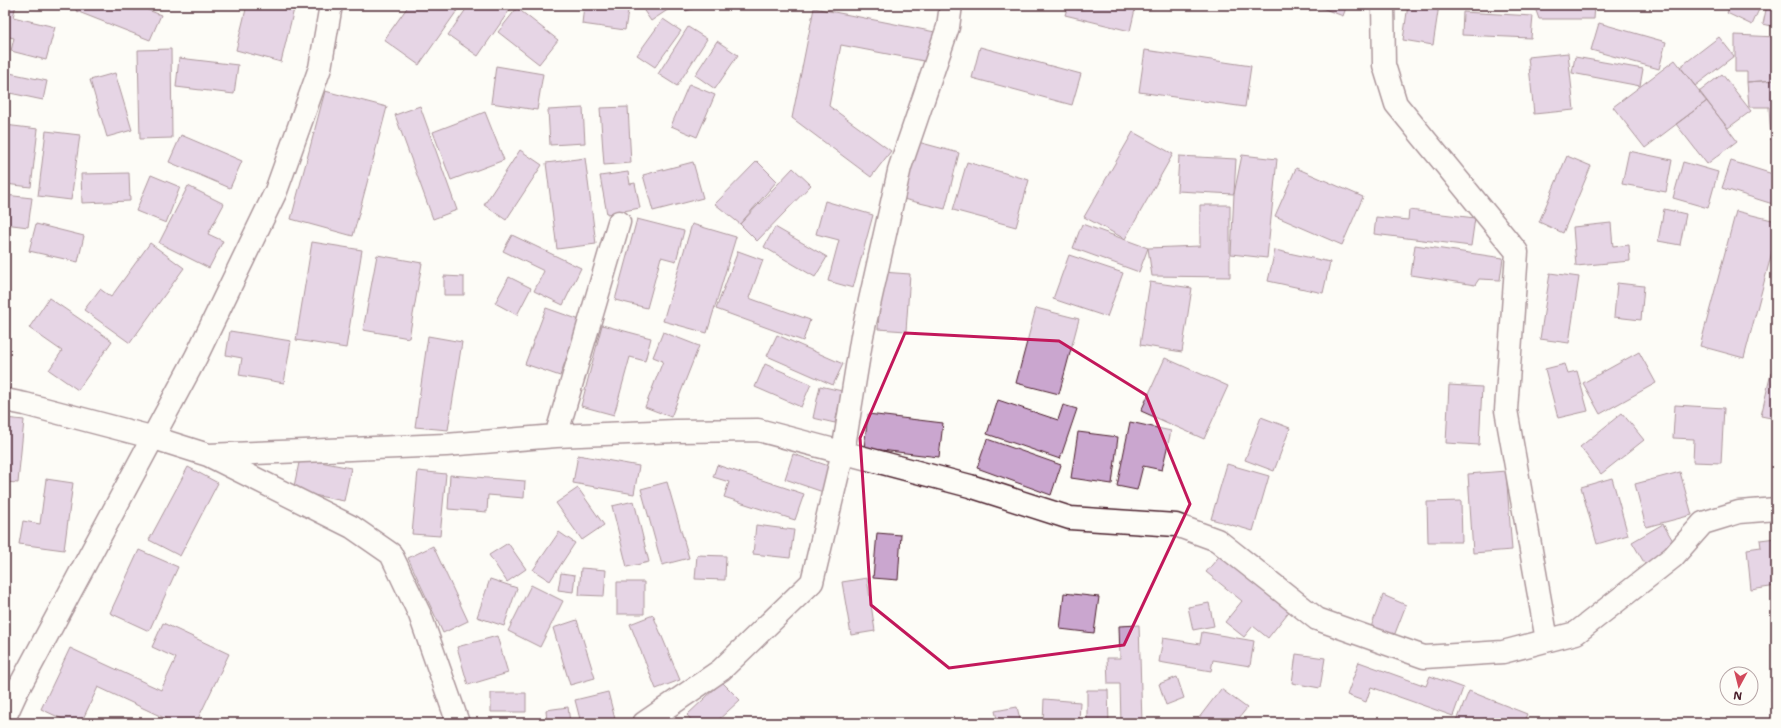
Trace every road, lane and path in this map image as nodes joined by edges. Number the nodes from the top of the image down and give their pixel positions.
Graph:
1 (331, 5) edge
2 (951, 5) edge
3 (1383, 5) edge
4 (620, 222) dead end
5 (5, 400) edge
6 (556, 436) junction
7 (151, 437) junction
8 (843, 452) junction
9 (208, 455) junction
10 (1776, 509) edge
11 (1548, 640) junction
12 (5, 717) edge
13 (458, 723) edge
14 (644, 723) edge

1 - 7 street
2 - 8 street
3 - 11 street
4 - 6 street
5 - 7 street
6 - 8 street
6 - 9 street
7 - 9 street
7 - 12 street
8 - 11 street
8 - 14 street
9 - 13 street
10 - 11 street

